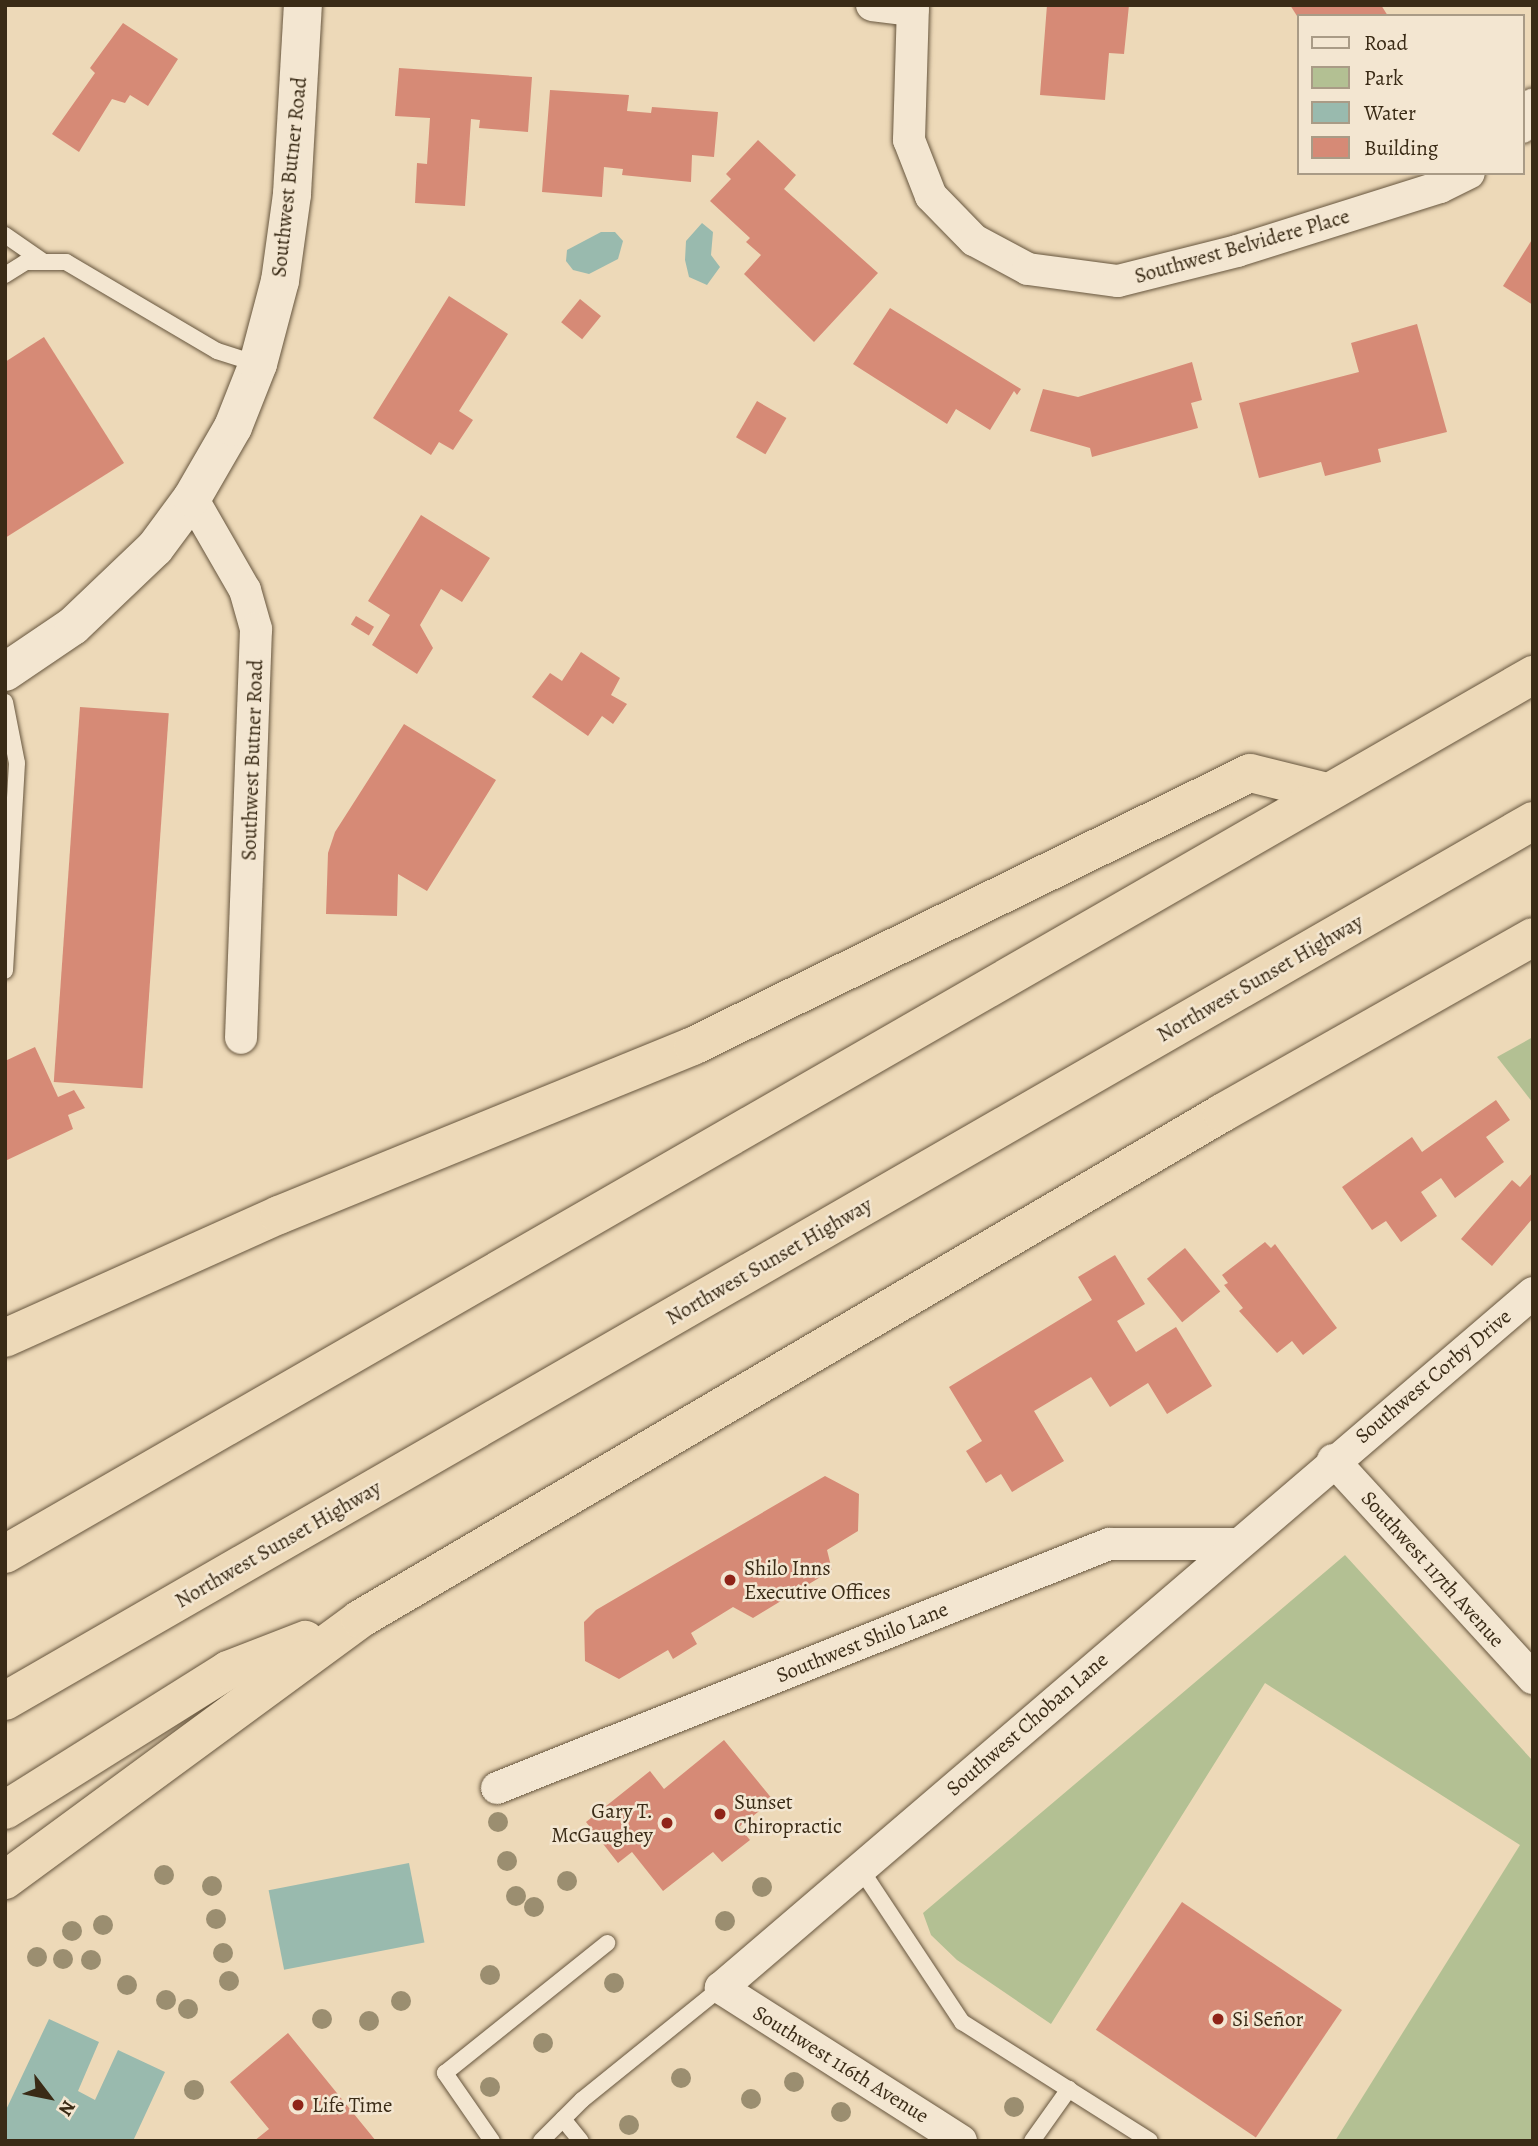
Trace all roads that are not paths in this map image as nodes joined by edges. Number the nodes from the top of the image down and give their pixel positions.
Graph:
1 (303, 5) edge
2 (873, 5) edge
3 (913, 7) edge
4 (1533, 104) edge
5 (1524, 123) edge
6 (1465, 175) edge
7 (5, 235) edge
8 (44, 262) junction
9 (5, 275) edge
10 (258, 364) junction
11 (192, 498) junction
12 (5, 672) edge
13 (1533, 675) edge
14 (5, 702) edge
15 (1327, 792) junction
16 (1533, 821) edge
17 (1533, 937) edge
18 (5, 971) edge
19 (242, 1038) dead end
20 (1533, 1293) edge
21 (5, 1338) edge
22 (1334, 1460) junction
23 (1236, 1544) junction
24 (5, 1554) edge
25 (360, 1619) junction
26 (1533, 1678) edge
27 (5, 1701) edge
28 (497, 1788) dead end
29 (5, 1810) edge
30 (859, 1868) junction
31 (5, 1880) edge
32 (607, 1943) dead end
33 (721, 1988) junction
34 (1069, 2089) junction
35 (563, 2119) junction
36 (492, 2141) edge
37 (541, 2141) edge
38 (581, 2141) edge
39 (961, 2141) edge
40 (1032, 2141) edge
41 (1150, 2141) edge

1 - 10 street, Southwest Butner Road
2 - 3 street, Southwest Belvidere Place
3 - 6 street, Southwest Belvidere Place
4 - 5 street
7 - 8 lane
8 - 9 lane
8 - 10 lane
10 - 11 street, Southwest Butner Road
11 - 12 street, Southwest Butner Road
11 - 19 street, Southwest Butner Road
13 - 15 highway
14 - 18 lane
15 - 21 highway
15 - 24 highway
16 - 27 highway, Northwest Sunset Highway
17 - 25 highway
20 - 22 street, Southwest Corby Drive
22 - 23 street, Southwest Choban Lane
22 - 26 street, Southwest 117th Avenue
23 - 28 street, Southwest Shilo Lane
23 - 30 street, Southwest Choban Lane
25 - 29 highway
25 - 31 highway
30 - 33 street, Southwest Choban Lane
30 - 34 lane
32 - 36 lane
33 - 35 lane
33 - 39 street, Southwest 116th Avenue
34 - 40 lane
34 - 41 lane
35 - 37 lane
35 - 38 lane

